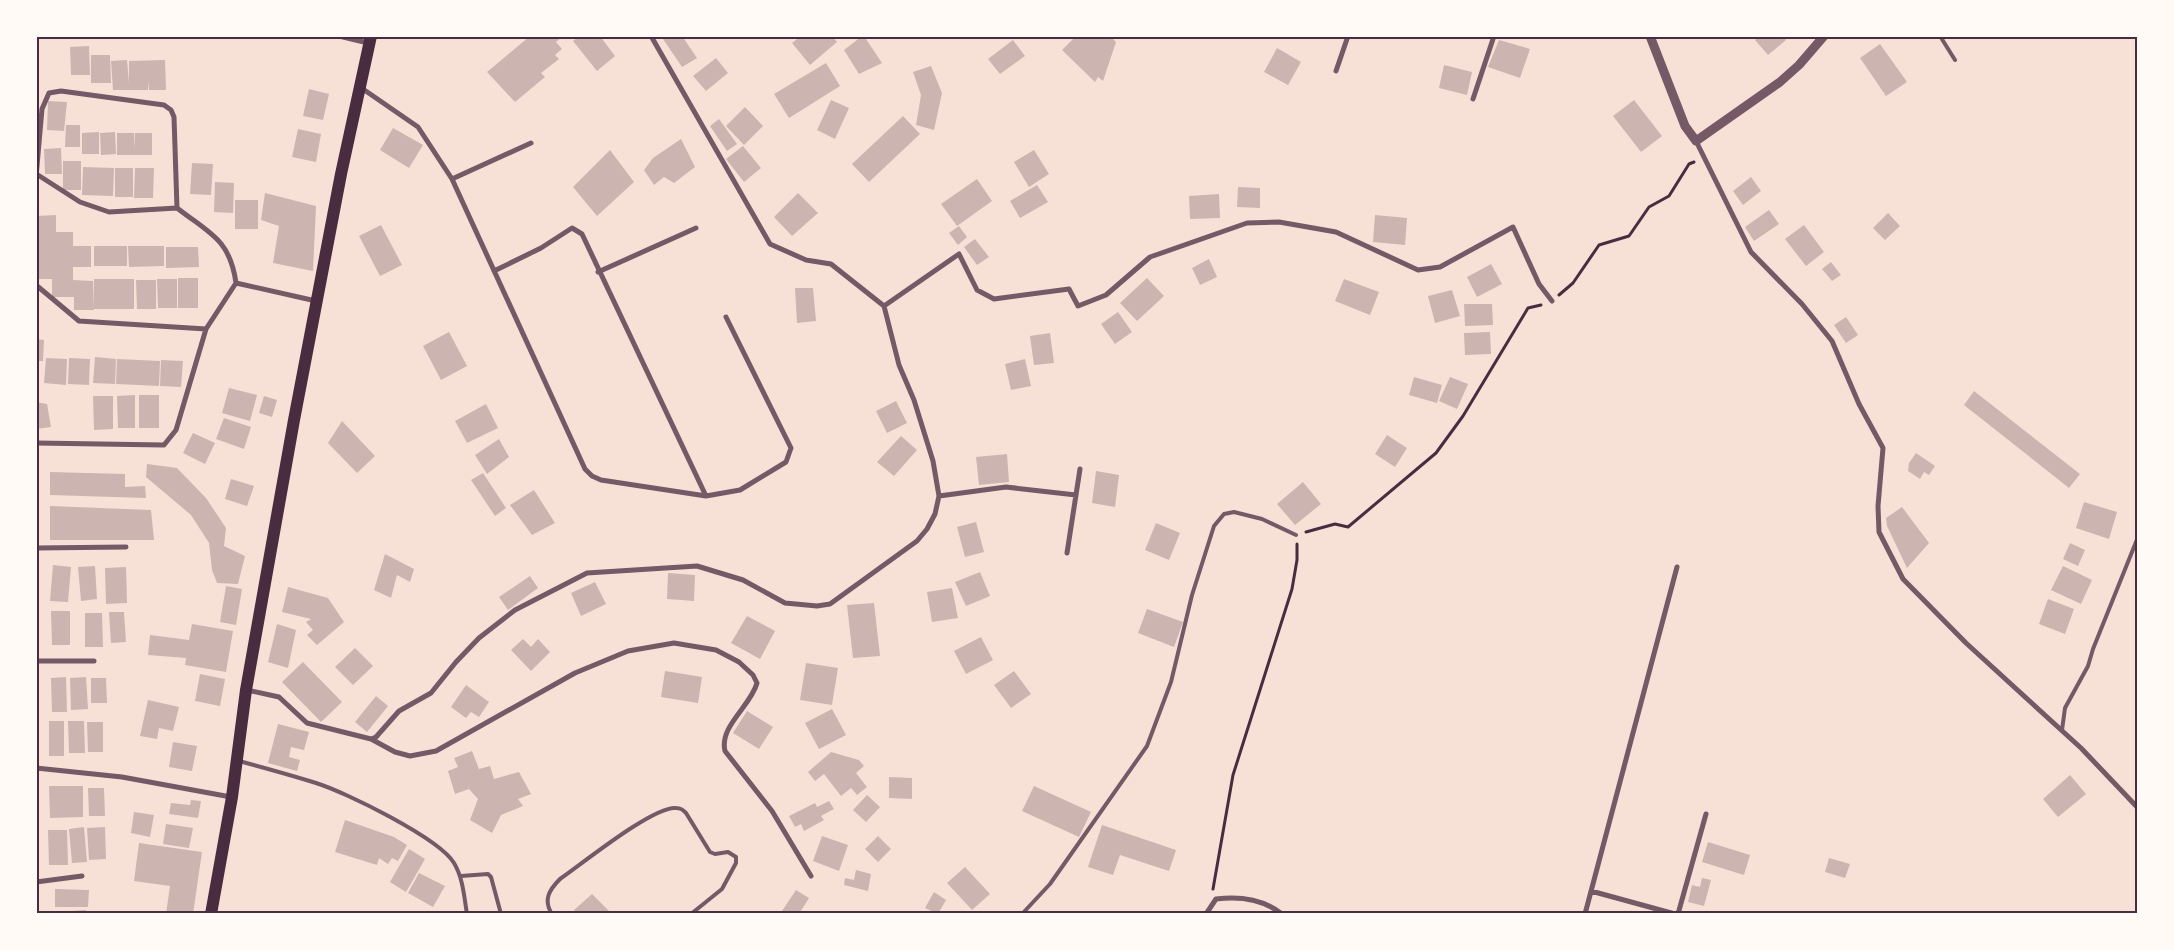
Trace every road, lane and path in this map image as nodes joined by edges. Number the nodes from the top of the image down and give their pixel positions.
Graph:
1 (339, 36) edge
2 (651, 36) edge
3 (1348, 36) edge
4 (1494, 36) edge
5 (1650, 36) edge
6 (1824, 36) edge
7 (1940, 36) edge
8 (370, 40) edge
9 (1955, 60) dead end
10 (1336, 70) dead end
11 (360, 87) junction
12 (1473, 98) dead end
13 (1696, 141) junction
14 (531, 143) dead end
15 (1704, 158) junction
16 (37, 176) edge
17 (452, 179) junction
18 (177, 208) junction
19 (696, 228) dead end
20 (494, 271) junction
21 (598, 272) junction
22 (236, 283) junction
23 (36, 285) edge
24 (1552, 301) junction
25 (318, 302) junction
26 (884, 306) junction
27 (726, 317) dead end
28 (206, 329) junction
29 (36, 443) edge
30 (1080, 468) dead end
31 (706, 496) junction
32 (939, 496) junction
33 (1076, 496) junction
34 (1296, 535) junction
35 (2138, 536) edge
36 (126, 547) dead end
37 (36, 548) edge
38 (1067, 553) dead end
39 (1677, 567) dead end
40 (36, 661) edge
41 (94, 661) dead end
42 (246, 690) junction
43 (2062, 730) junction
44 (36, 734) edge
45 (371, 739) junction
46 (237, 760) junction
47 (37, 768) edge
48 (36, 788) edge
49 (232, 797) junction
50 (2138, 808) edge
51 (1706, 814) dead end
52 (82, 876) dead end
53 (461, 876) junction
54 (810, 876) dead end
55 (36, 882) edge
56 (1591, 890) junction
57 (1208, 911) edge
58 (211, 914) edge
59 (467, 914) edge
60 (502, 914) edge
61 (552, 914) edge
62 (691, 914) edge
63 (1022, 914) edge
64 (1282, 914) edge
65 (1585, 914) edge
66 (1676, 914) edge

1 - 8 street
2 - 26 street
3 - 10 street
4 - 12 street
5 - 13 street
6 - 13 street
7 - 9 lane
8 - 11 main road
11 - 17 street
11 - 25 main road
13 - 15 street
14 - 17 street
15 - 24 path
15 - 43 street
16 - 18 street
16 - 18 street
17 - 20 street
18 - 22 street
19 - 21 street
20 - 21 street
20 - 31 street
21 - 31 street
22 - 25 street
22 - 28 street
23 - 28 street
24 - 26 street
24 - 34 path
25 - 42 main road
26 - 32 street
27 - 31 street
28 - 29 street
30 - 33 street
32 - 33 street
32 - 45 street
33 - 38 street
34 - 57 path
34 - 63 lane
35 - 43 lane
36 - 37 street
39 - 56 street
40 - 41 street
42 - 45 street
42 - 46 main road
43 - 50 street
44 - 47 street
45 - 54 street
46 - 49 main road
46 - 53 lane
47 - 48 street
47 - 49 street
49 - 58 main road
51 - 66 street
52 - 55 street
53 - 59 lane
53 - 60 lane
56 - 65 street
56 - 66 street
57 - 64 street
61 - 62 lane

